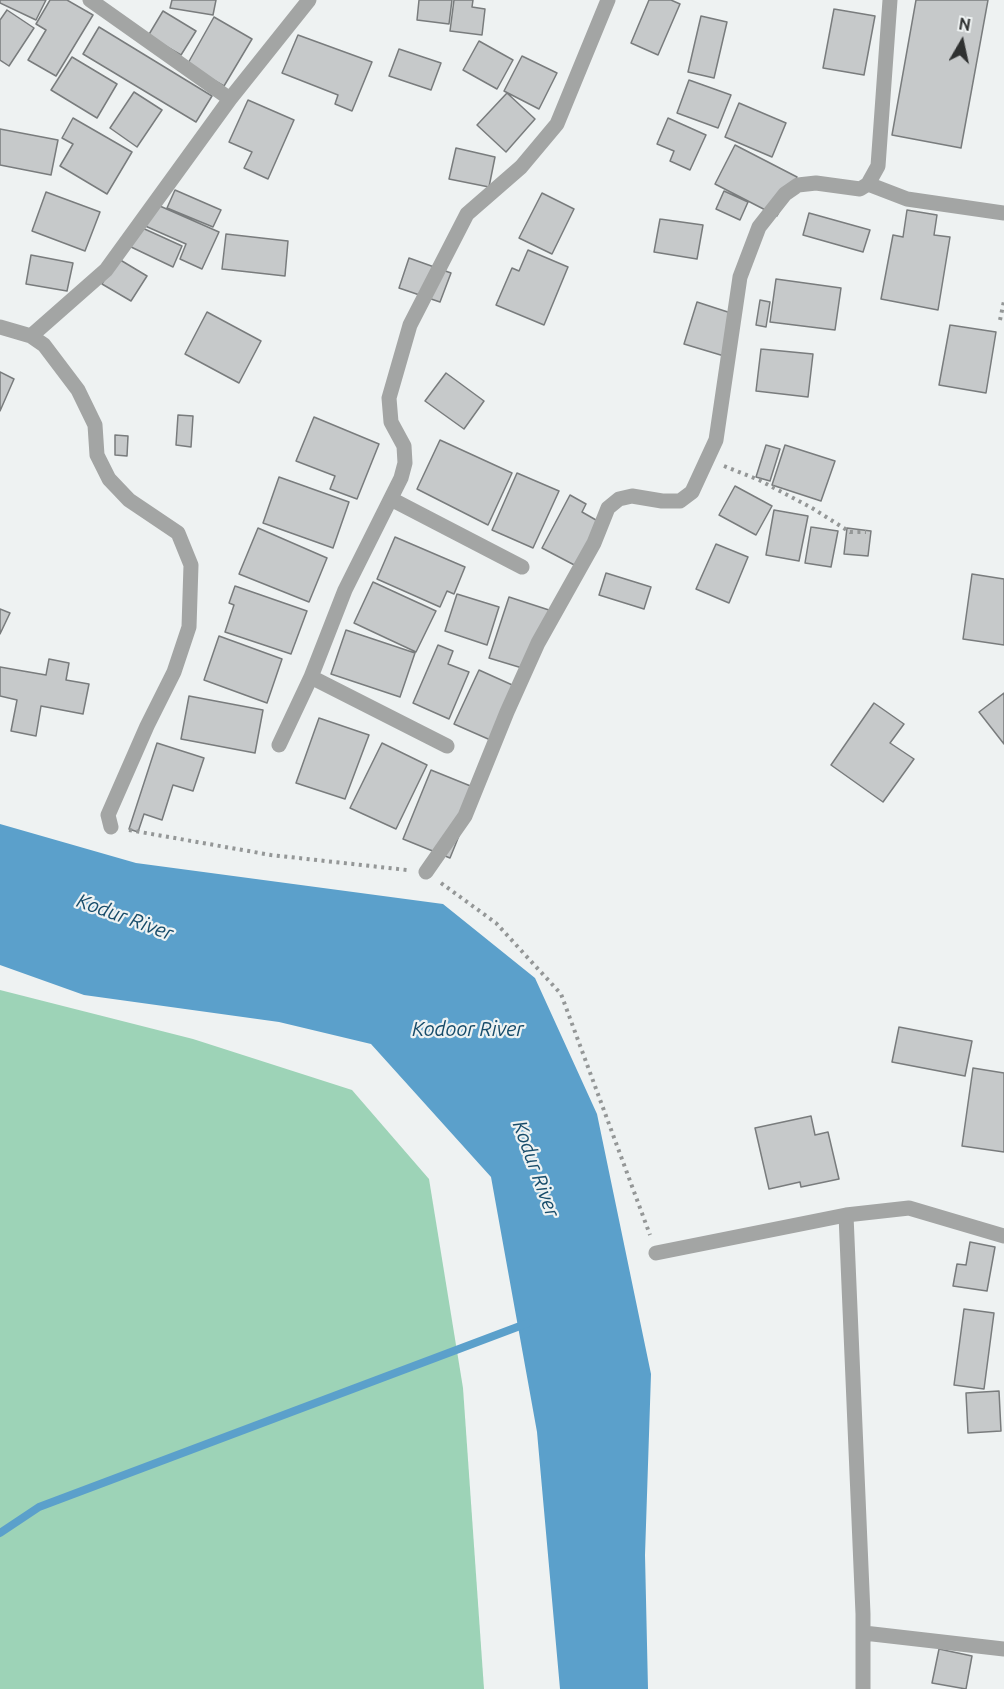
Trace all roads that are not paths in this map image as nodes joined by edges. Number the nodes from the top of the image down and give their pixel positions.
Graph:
1 (90, 0) edge
2 (309, 0) edge
3 (608, 0) edge
4 (890, 0) edge
5 (230, 99) junction
6 (868, 184) junction
7 (1004, 213) edge
8 (0, 327) edge
9 (31, 336) junction
10 (392, 499) junction
11 (522, 567) dead end
12 (311, 677) junction
13 (279, 745) dead end
14 (447, 746) dead end
15 (111, 827) road end
16 (426, 872) road end
17 (846, 1215) junction
18 (1004, 1236) edge
19 (656, 1253) road end
20 (864, 1633) junction
21 (1004, 1649) edge
22 (863, 1689) edge

1 - 5 street
2 - 5 street
3 - 10 street
4 - 6 street
5 - 9 street
6 - 7 street
6 - 16 street
8 - 9 street
9 - 15 street
10 - 11 street
10 - 12 street
12 - 13 street
12 - 14 street
17 - 18 street
17 - 19 street
17 - 20 street
20 - 21 street
20 - 22 street

